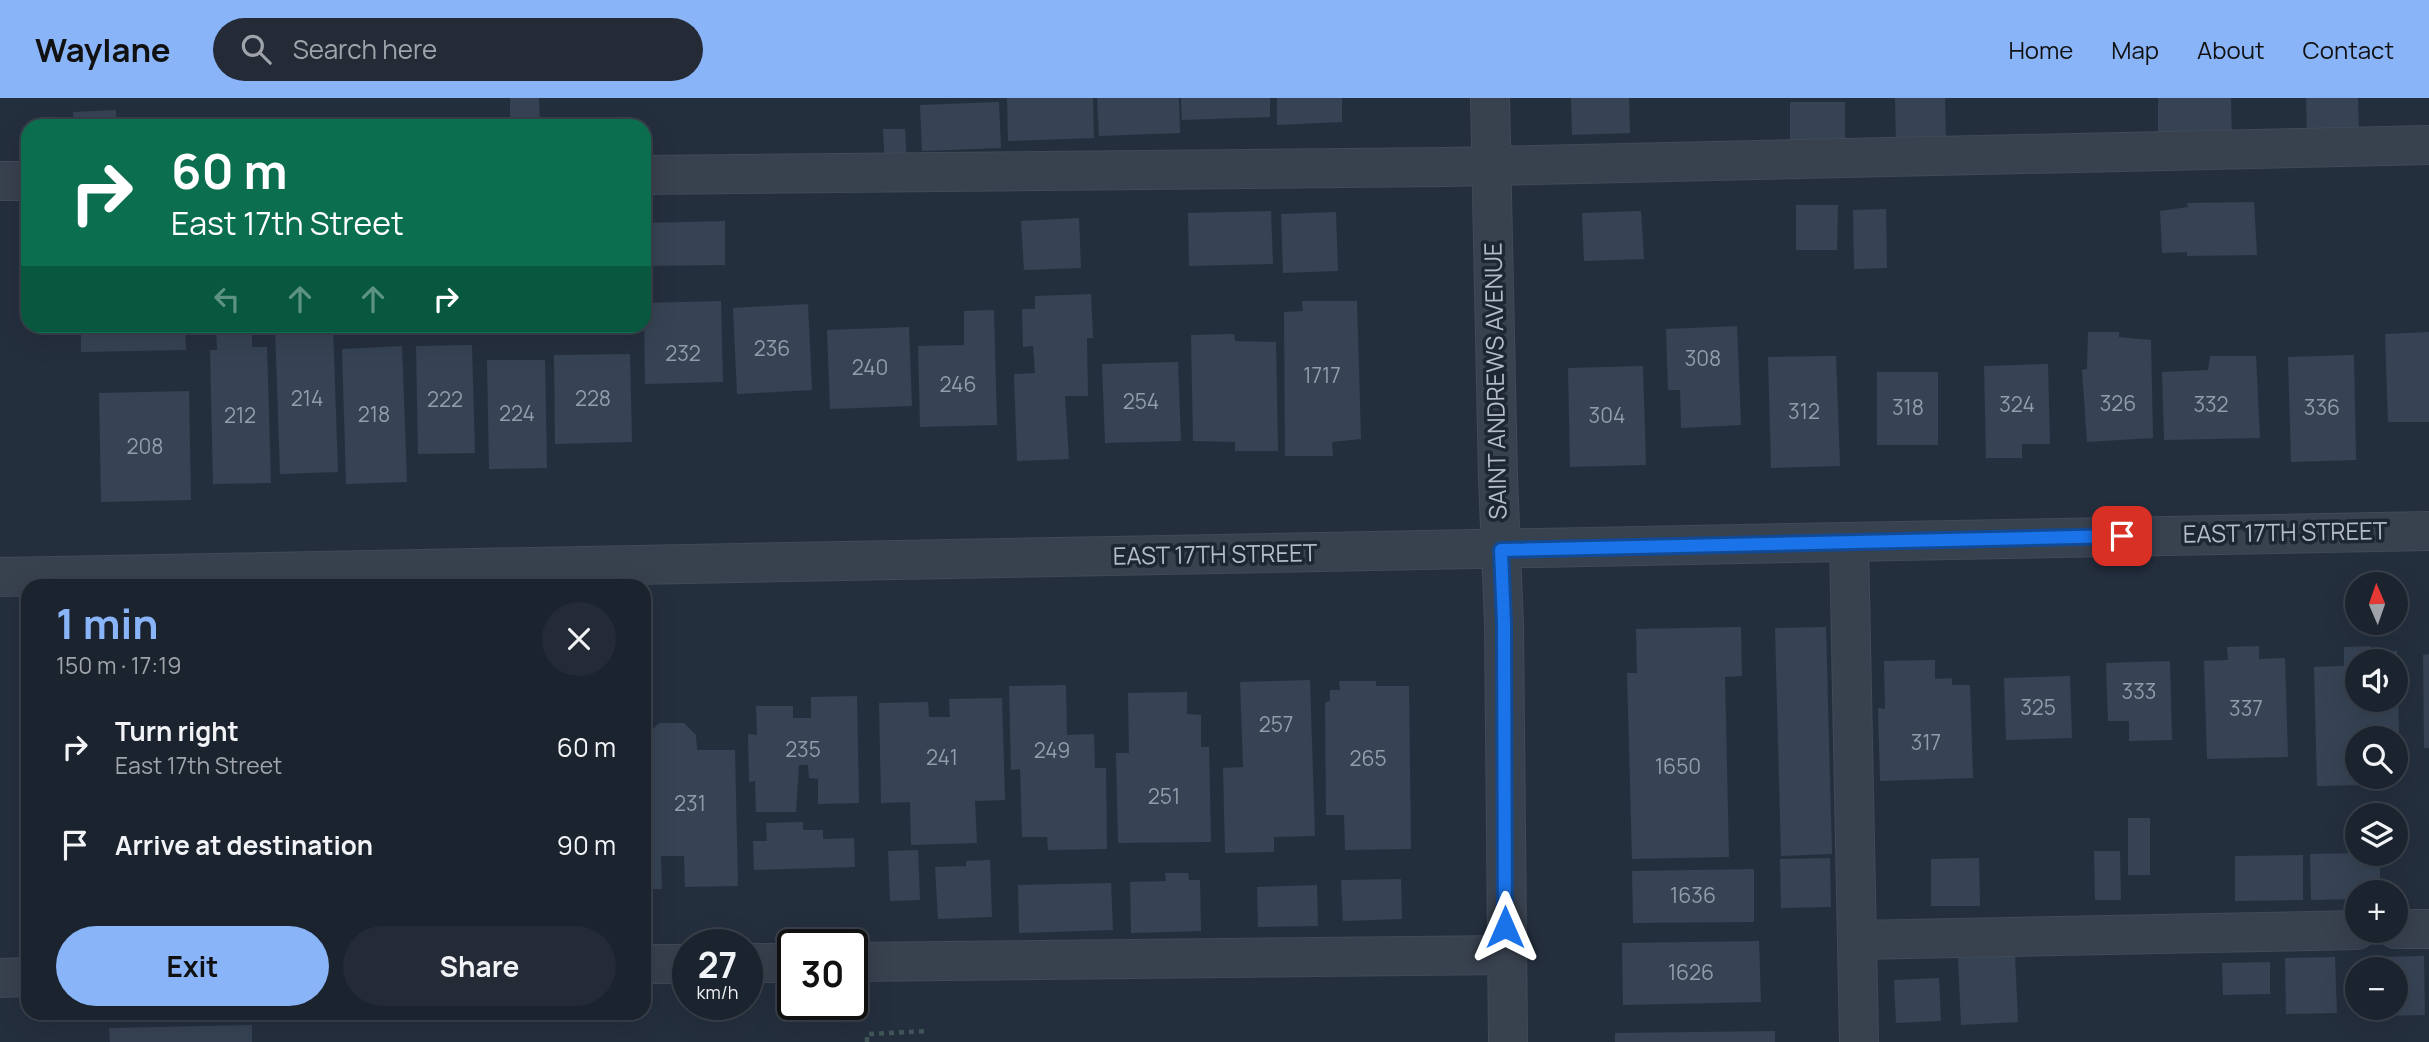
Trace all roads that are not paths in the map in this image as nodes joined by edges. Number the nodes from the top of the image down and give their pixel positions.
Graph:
1 (1490, 98) edge
2 (2429, 145) edge
3 (1491, 165) junction
4 (651, 175) edge
5 (0, 181) edge
6 (21, 181) edge
7 (2429, 531) edge
8 (1849, 543) junction
9 (1501, 550) junction
10 (0, 577) edge
11 (2408, 929) edge
12 (2429, 929) edge
13 (2345, 930) edge
14 (1857, 940) junction
15 (1505, 955) junction
16 (868, 962) edge
17 (651, 964) edge
18 (672, 964) edge
19 (21, 977) edge
20 (0, 978) edge
21 (1508, 1042) edge
22 (1859, 1042) edge

1 - 3 street, SAINT ANDREWS AVENUE
2 - 3 street
3 - 4 street
3 - 9 street, SAINT ANDREWS AVENUE
5 - 6 street
7 - 8 street, EAST 17TH STREET
8 - 9 street, EAST 17TH STREET
8 - 14 street
9 - 10 street, EAST 17TH STREET
9 - 15 street, SAINT ANDREWS AVENUE
11 - 12 street
13 - 14 street
14 - 22 street
15 - 16 street
15 - 21 street, SAINT ANDREWS AVENUE
17 - 18 street
19 - 20 street

